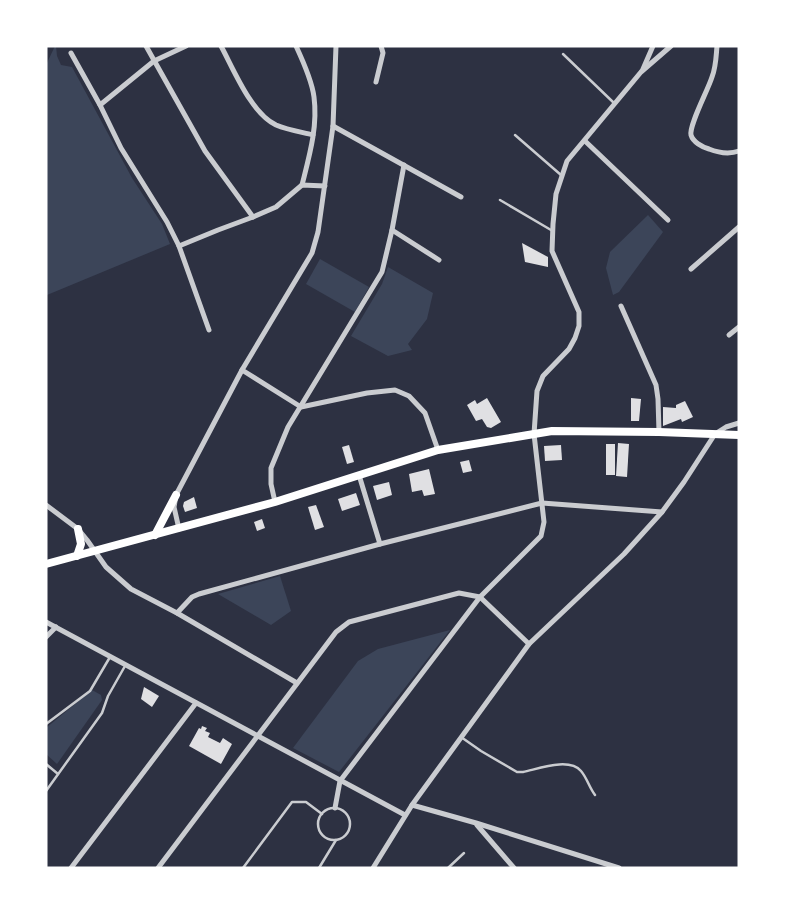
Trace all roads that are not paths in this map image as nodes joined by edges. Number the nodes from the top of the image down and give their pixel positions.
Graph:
1 (146, 46) edge
2 (186, 46) edge
3 (221, 46) edge
4 (296, 46) edge
5 (336, 46) edge
6 (381, 46) edge
7 (653, 46) edge
8 (671, 46) edge
9 (717, 46) edge
10 (71, 52) dead end
11 (563, 54) dead end
12 (154, 61) junction
13 (641, 72) junction
14 (376, 82) dead end
15 (615, 104) junction
16 (100, 105) junction
17 (334, 126) junction
18 (313, 135) junction
19 (514, 135) dead end
20 (585, 141) junction
21 (739, 152) edge
22 (404, 165) junction
23 (562, 176) junction
24 (302, 185) junction
25 (325, 186) junction
26 (461, 197) dead end
27 (500, 200) dead end
28 (254, 217) junction
29 (668, 220) dead end
30 (739, 227) edge
31 (392, 230) junction
32 (553, 231) junction
33 (179, 246) junction
34 (439, 260) dead end
35 (692, 269) dead end
36 (621, 306) dead end
37 (739, 327) edge
38 (209, 330) dead end
39 (729, 335) dead end
40 (242, 370) junction
41 (301, 407) junction
42 (738, 423) edge
43 (659, 432) junction
44 (534, 434) junction
45 (715, 434) junction
46 (739, 436) edge
47 (438, 450) junction
48 (359, 476) junction
49 (176, 494) junction
50 (275, 502) junction
51 (542, 503) junction
52 (46, 505) edge
53 (662, 512) junction
54 (78, 529) junction
55 (179, 529) junction
56 (155, 535) junction
57 (380, 544) junction
58 (95, 551) junction
59 (77, 556) junction
60 (46, 564) edge
61 (480, 596) junction
62 (177, 612) junction
63 (46, 622) edge
64 (56, 627) junction
65 (46, 637) edge
66 (529, 644) junction
67 (110, 657) junction
68 (126, 665) junction
69 (297, 683) junction
70 (196, 703) junction
71 (46, 724) edge
72 (259, 736) junction
73 (461, 737) junction
74 (46, 764) edge
75 (58, 774) junction
76 (340, 781) junction
77 (46, 791) edge
78 (595, 794) dead end
79 (412, 805) junction
80 (335, 808) junction
81 (322, 814) junction
82 (405, 815) junction
83 (476, 823) junction
84 (336, 840) junction
85 (464, 853) dead end
86 (449, 867) edge
87 (71, 868) edge
88 (158, 868) edge
89 (243, 868) edge
90 (319, 868) edge
91 (373, 868) edge
92 (514, 868) edge
93 (619, 868) edge

1 - 12 street
2 - 12 street
3 - 18 street
4 - 18 street
5 - 17 street
6 - 14 street
7 - 13 street
8 - 13 street
9 - 21 street
10 - 16 street
11 - 15 lane
12 - 16 street
12 - 28 street
13 - 15 street
15 - 20 street
16 - 33 street
17 - 22 street
17 - 25 street
18 - 24 street
19 - 23 lane
20 - 23 street
20 - 29 street
22 - 26 street
22 - 31 street
23 - 32 street
24 - 25 street
24 - 28 street
25 - 40 street
27 - 32 lane
28 - 33 street
30 - 35 street
31 - 34 street
31 - 41 street
32 - 44 street
33 - 38 street
36 - 43 street
37 - 39 street
40 - 41 street
40 - 49 street
41 - 47 street
41 - 50 street
42 - 45 street
43 - 44 main road
43 - 45 main road
44 - 47 main road
44 - 51 street
45 - 46 main road
45 - 53 street
47 - 48 main road
48 - 50 main road
48 - 57 street
49 - 55 street
49 - 56 main road
50 - 55 main road
51 - 53 street
51 - 57 street
51 - 61 street
52 - 54 street
53 - 66 street
54 - 58 street
54 - 59 main road
55 - 56 main road
56 - 58 main road
57 - 62 street
58 - 59 main road
58 - 62 street
59 - 60 main road
61 - 66 street
61 - 69 street
61 - 76 street
62 - 69 street
63 - 64 street
64 - 65 street
64 - 67 street
66 - 73 street
67 - 68 street
67 - 71 lane
68 - 70 street
68 - 75 lane
69 - 72 street
70 - 72 street
70 - 87 street
72 - 76 street
72 - 88 street
73 - 78 lane
73 - 79 street
74 - 75 lane
75 - 77 lane
76 - 80 street
76 - 82 street
79 - 82 street
79 - 83 street
80 - 81 lane
80 - 84 lane
81 - 84 lane
81 - 89 lane
82 - 91 street
83 - 92 street
83 - 93 street
84 - 90 lane
85 - 86 lane

